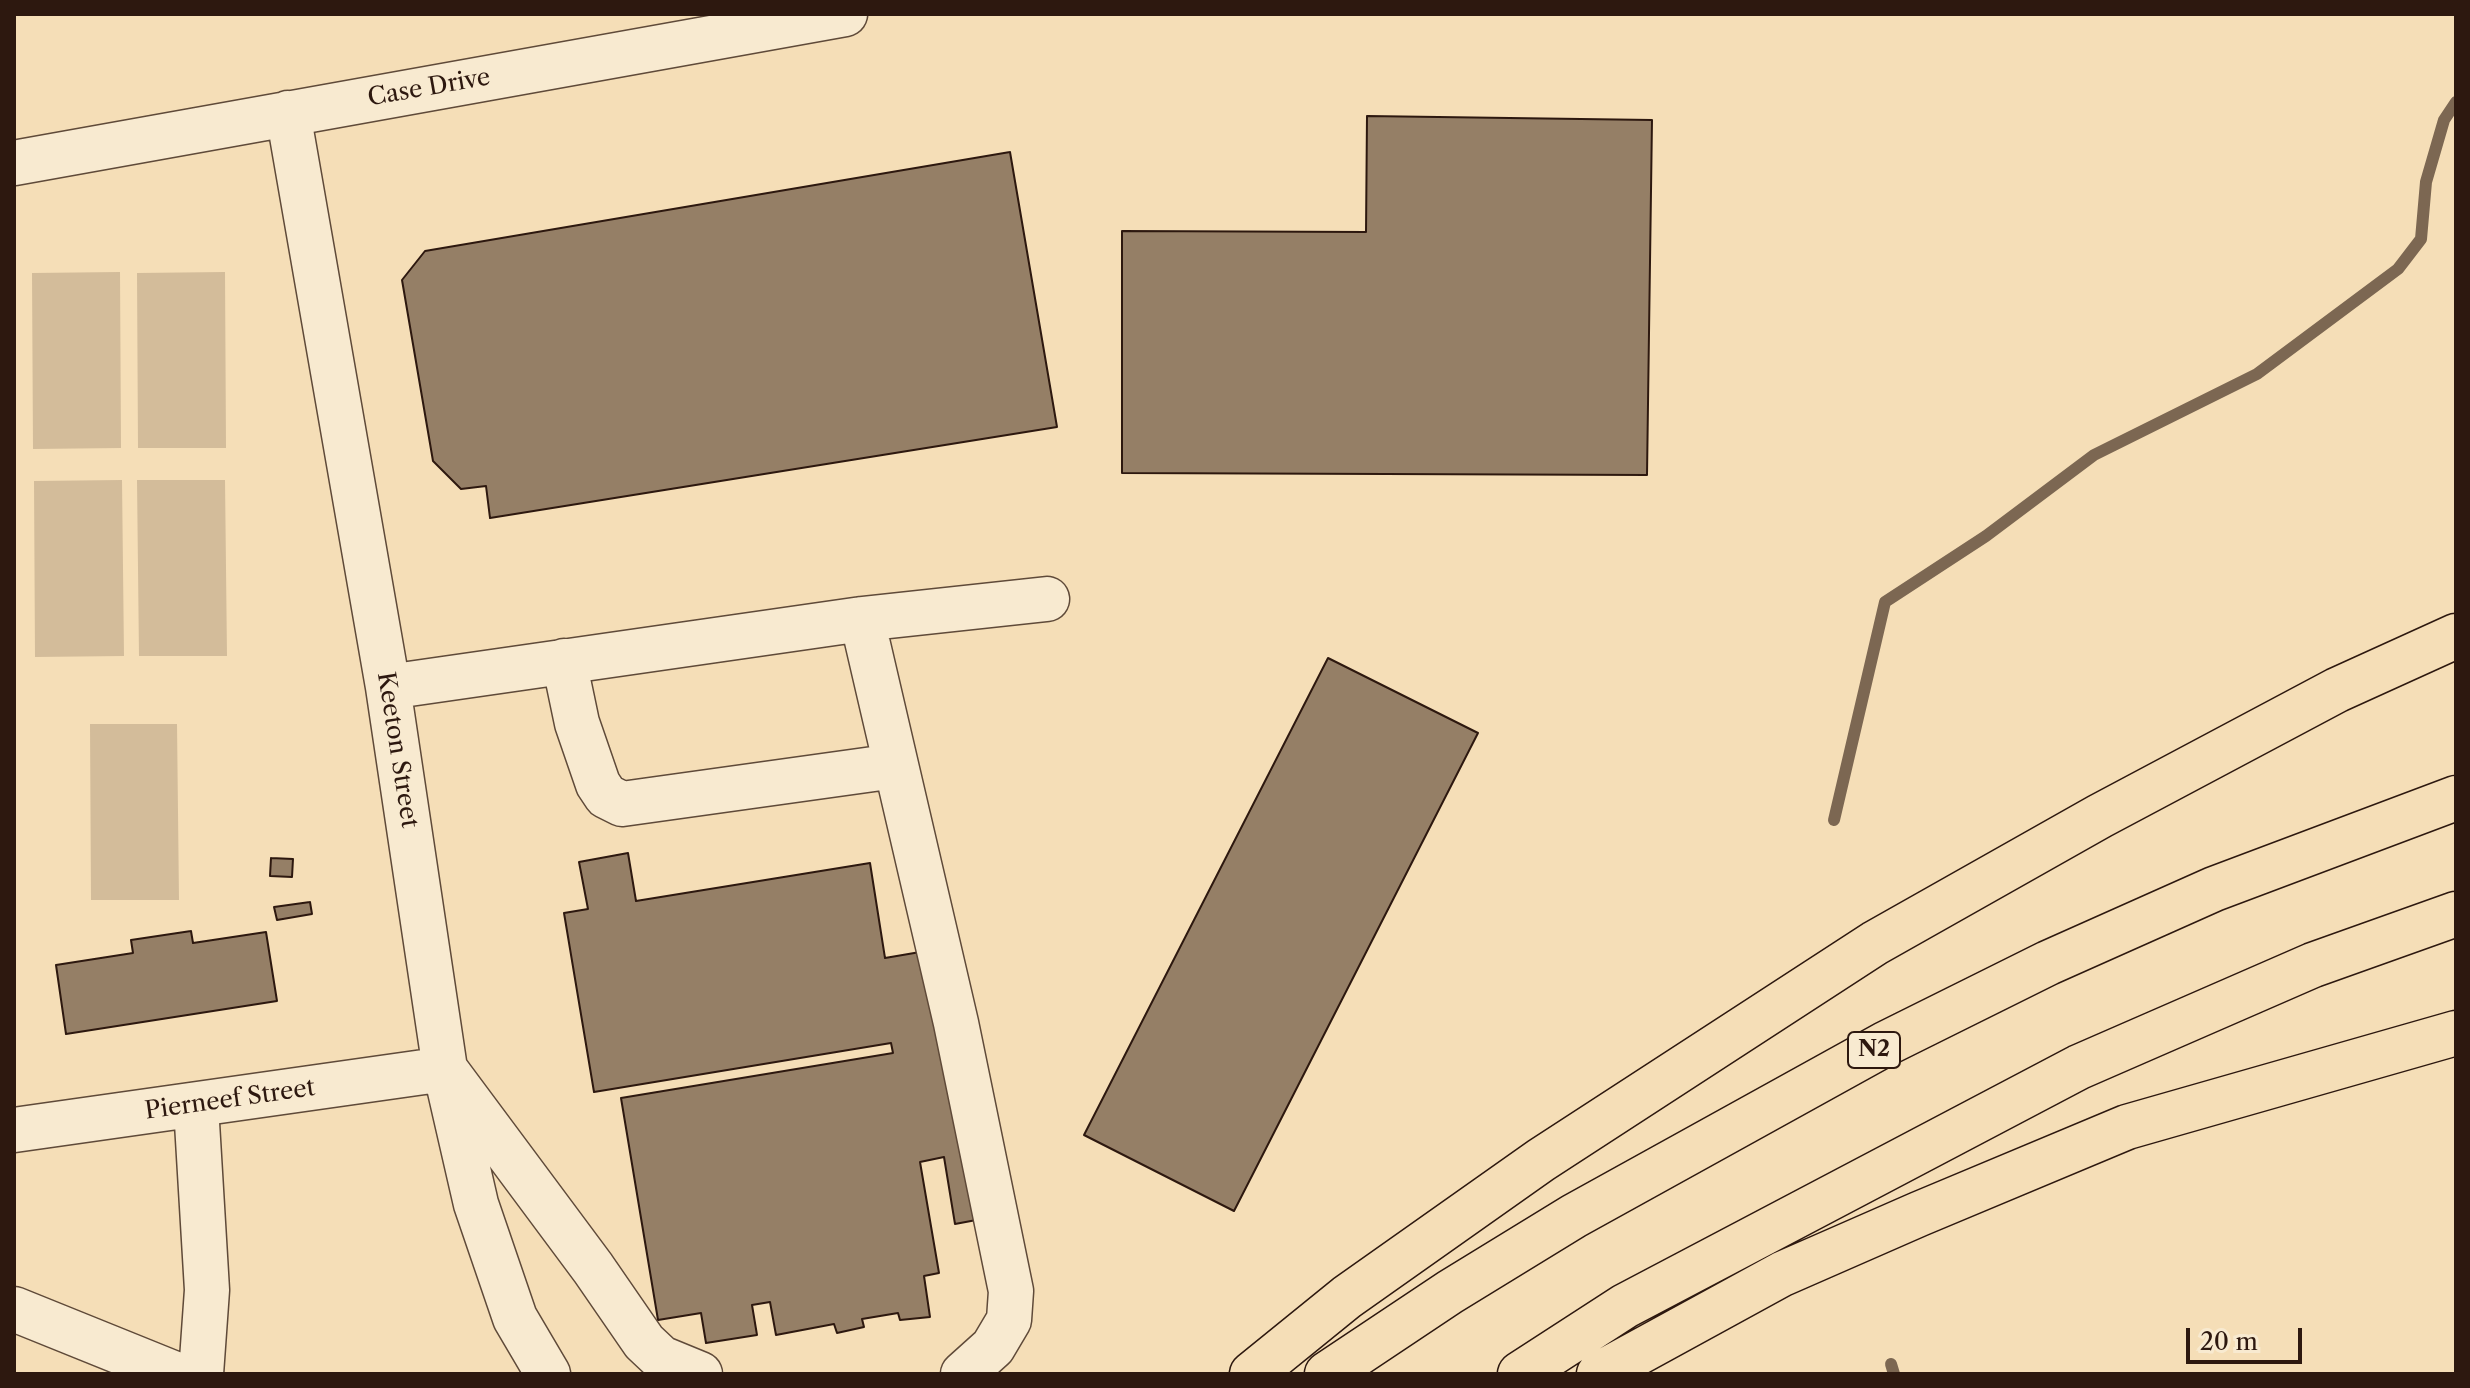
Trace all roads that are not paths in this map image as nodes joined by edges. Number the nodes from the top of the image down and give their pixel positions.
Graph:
1 (845, 14) edge
2 (288, 113) junction
3 (14, 163) edge
4 (1047, 599) dead end
5 (862, 619) junction
6 (2456, 636) edge
7 (564, 661) junction
8 (388, 687) junction
9 (895, 766) junction
10 (2456, 798) edge
11 (2456, 914) edge
12 (2456, 1033) edge
13 (445, 1069) junction
14 (196, 1106) junction
15 (14, 1130) edge
16 (14, 1309) edge
17 (175, 1374) edge
18 (201, 1374) edge
19 (548, 1374) edge
20 (700, 1374) edge
21 (963, 1374) edge
22 (1252, 1374) edge
23 (1327, 1374) edge
24 (1520, 1374) edge
25 (1599, 1374) edge

1 - 2 street, Case Drive
2 - 3 street, Case Drive
2 - 8 street, Keeton Street
4 - 5 street
5 - 7 street
5 - 9 street
6 - 22 highway
7 - 8 street
7 - 9 street
8 - 13 street, Keeton Street
9 - 21 street
10 - 23 highway, N2
11 - 24 highway
12 - 25 highway
13 - 14 street, Pierneef Street
13 - 19 street, Keeton Street
13 - 20 street
14 - 15 street, Pierneef Street
14 - 18 street
16 - 17 street

